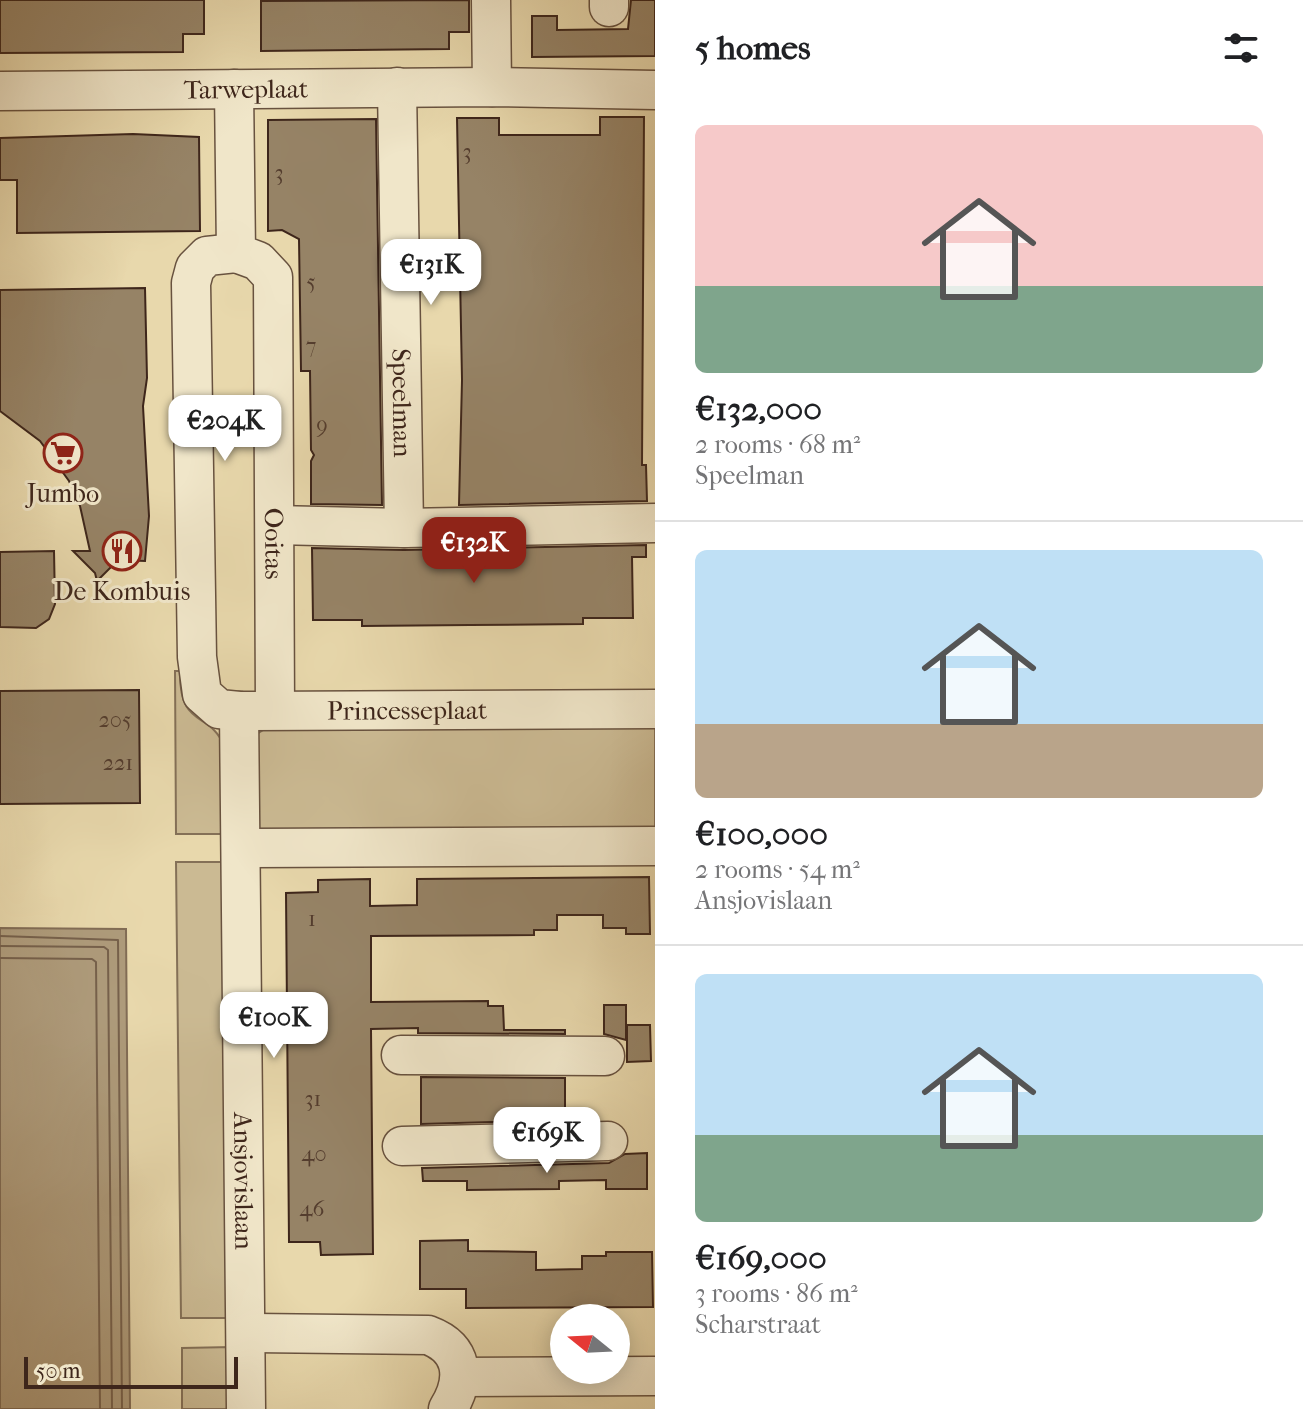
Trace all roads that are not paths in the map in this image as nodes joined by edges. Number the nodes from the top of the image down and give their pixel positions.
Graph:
1 (491, 0) edge
2 (397, 87) junction
3 (492, 87) junction
4 (234, 89) junction
5 (655, 90) edge
6 (0, 91) edge
7 (236, 253) junction
8 (655, 523) edge
9 (275, 525) junction
10 (404, 528) junction
11 (655, 709) edge
12 (257, 710) junction
13 (655, 846) edge
14 (241, 848) junction
15 (401, 1055) dead end
16 (605, 1056) dead end
17 (608, 1141) dead end
18 (402, 1146) dead end
19 (246, 1333) junction
20 (655, 1376) edge
21 (454, 1393) edge
22 (246, 1409) edge

1 - 3 street
2 - 3 street, Tarweplaat
2 - 4 street, Tarweplaat
2 - 10 street, Speelman
3 - 5 street
4 - 6 street, Tarweplaat
4 - 7 street
7 - 9 street, Ooitas
7 - 12 street, Princesseplaat
8 - 10 street
9 - 10 street
9 - 12 street, Ooitas
11 - 12 street, Princesseplaat
12 - 14 street, Ansjovislaan
13 - 14 street
14 - 19 street, Ansjovislaan
15 - 16 street
17 - 18 street
19 - 21 street
19 - 22 street, Ansjovislaan
20 - 21 street

